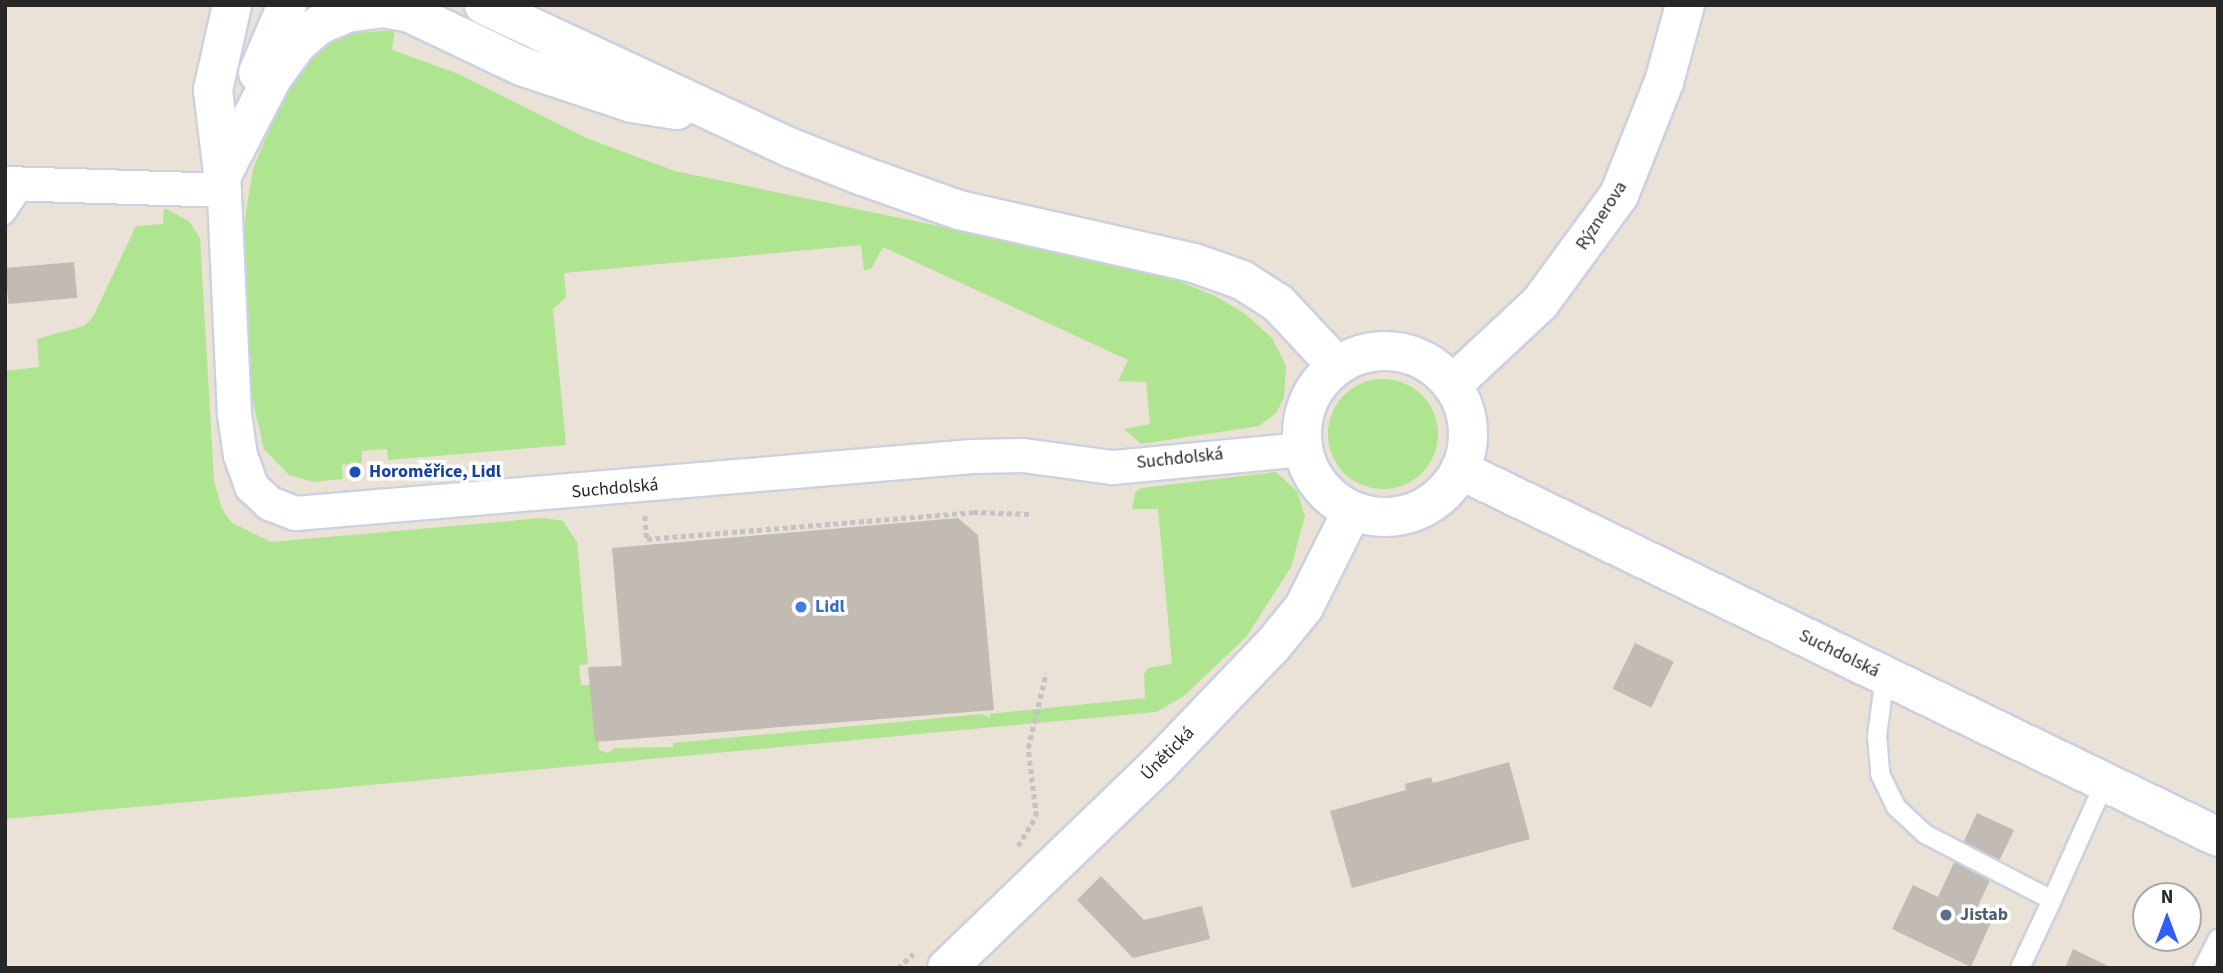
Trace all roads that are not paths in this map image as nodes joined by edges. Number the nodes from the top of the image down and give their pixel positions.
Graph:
1 (232, 5) edge
2 (287, 5) edge
3 (484, 5) edge
4 (1685, 5) edge
5 (726, 118) junction
6 (228, 168) junction
7 (16, 183) edge
8 (5, 215) edge
9 (1337, 366) junction
10 (1452, 385) junction
11 (1302, 449) junction
12 (1460, 470) junction
13 (1352, 511) junction
14 (1885, 676) junction
15 (2105, 782) junction
16 (2218, 837) edge
17 (2052, 900) junction
18 (2218, 939) edge
19 (933, 958) edge
20 (2020, 968) edge
21 (2203, 968) edge

1 - 6 main road
2 - 6 main road
3 - 5 main road
4 - 10 main road, Rýznerova
5 - 6 main road
5 - 9 main road
6 - 7 street
6 - 11 street, Suchdolská
7 - 8 lane
9 - 10 main road
9 - 11 main road
10 - 12 main road
11 - 13 main road
12 - 13 main road
12 - 14 main road, Suchdolská
13 - 19 main road, Únětická
14 - 15 main road, Suchdolská
14 - 17 lane
15 - 16 main road, Suchdolská
15 - 17 lane
17 - 20 lane
18 - 21 lane

